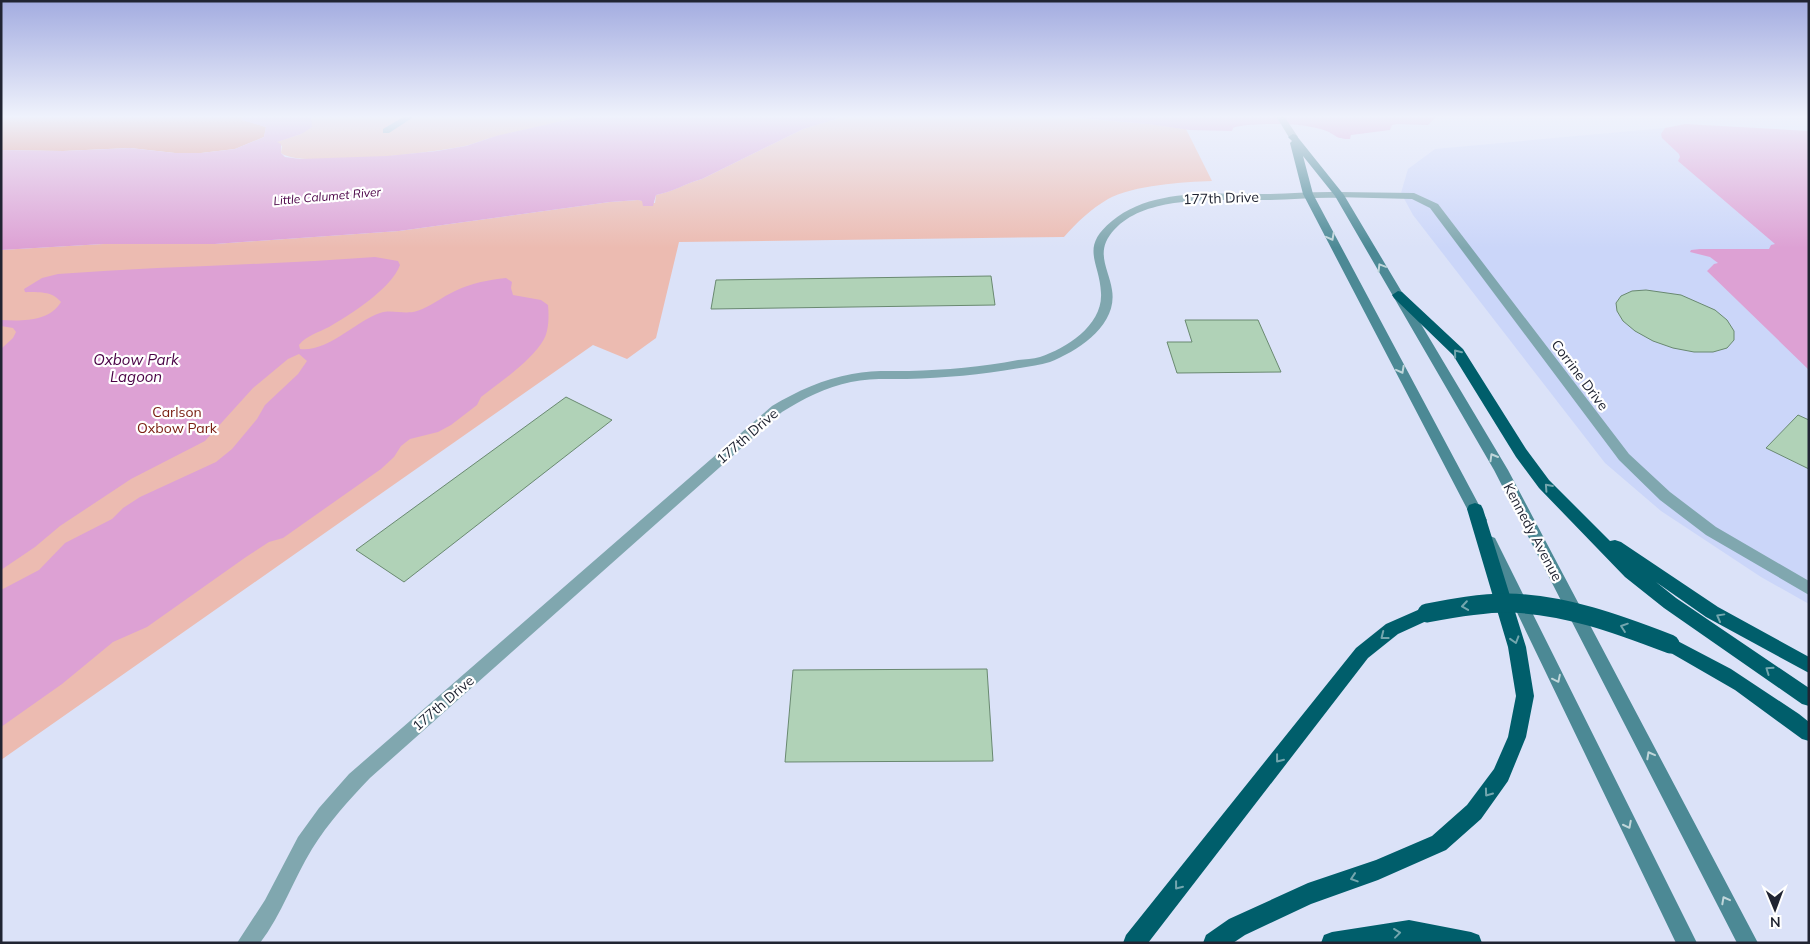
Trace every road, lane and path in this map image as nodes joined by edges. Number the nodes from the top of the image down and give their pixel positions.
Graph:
1 (1299, 160) edge
2 (1311, 160) edge
3 (1308, 194) junction
4 (1339, 195) junction
5 (1398, 295) junction
6 (1475, 509) junction
7 (1582, 523) junction
8 (1809, 589) edge
9 (1809, 666) edge
10 (1809, 698) edge
11 (1809, 733) edge
12 (247, 943) edge
13 (1134, 943) edge
14 (1214, 943) edge
15 (1332, 943) edge
16 (1471, 943) edge
17 (1687, 943) edge
18 (1748, 943) edge

1 - 3 main road, Kennedy Avenue
2 - 4 main road, Kennedy Avenue
3 - 4 street, 177th Drive
3 -> 6 main road, Kennedy Avenue
3 - 12 street, 177th Drive
5 -> 4 main road, Kennedy Avenue
4 - 8 street, Corrine Drive
7 -> 5 highway
18 -> 5 main road, Kennedy Avenue
6 -> 14 highway
6 -> 17 main road, Kennedy Avenue
9 -> 7 highway
10 -> 7 highway
11 -> 13 highway, bridge
15 -> 16 highway

